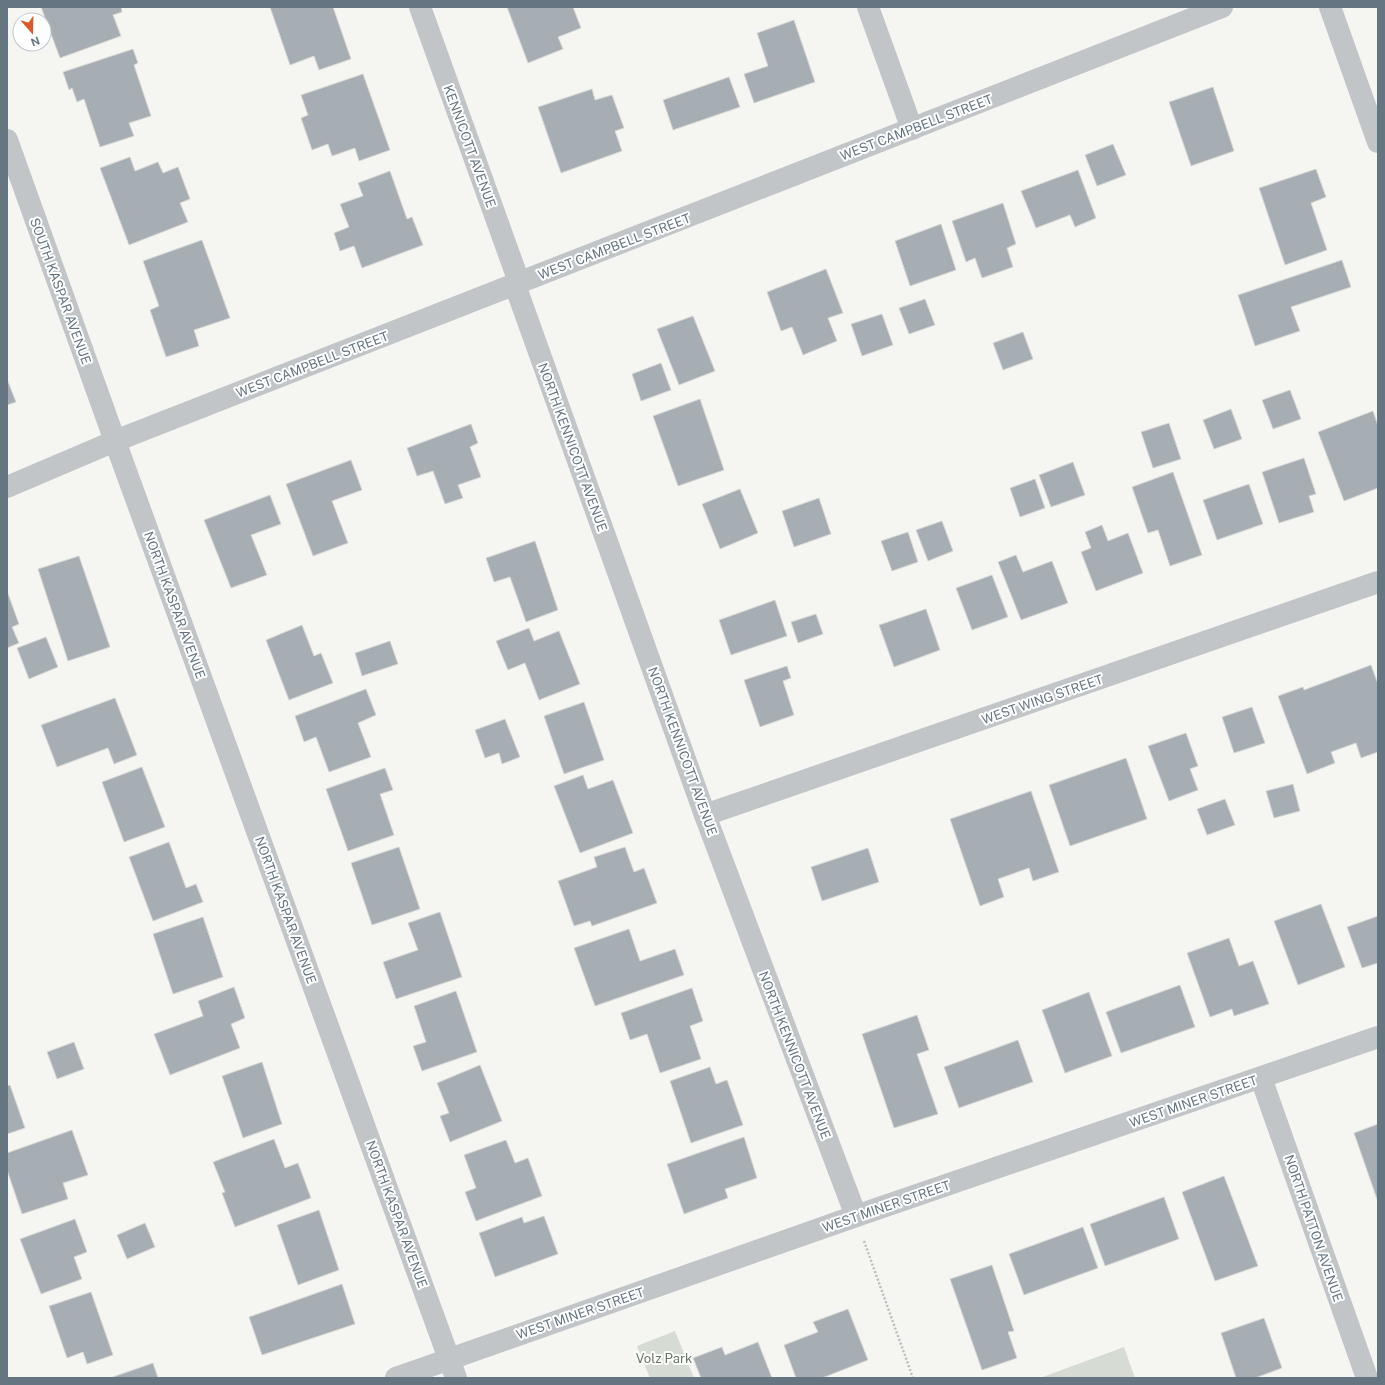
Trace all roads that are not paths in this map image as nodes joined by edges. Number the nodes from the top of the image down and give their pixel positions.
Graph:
1 (420, 7) edge
2 (868, 7) edge
3 (1222, 7) edge
4 (1330, 7) edge
5 (912, 129) junction
6 (7, 140) edge
7 (1378, 142) edge
8 (515, 285) junction
9 (115, 441) junction
10 (7, 487) edge
11 (1378, 582) edge
12 (705, 815) junction
13 (1378, 1037) edge
14 (1261, 1078) junction
15 (856, 1216) junction
16 (453, 1368) edge
17 (396, 1378) edge
18 (1367, 1378) edge

1 - 8 street, KENNICOTT AVENUE
2 - 5 street
3 - 5 street, WEST CAMPBELL STREET
4 - 7 street
5 - 8 street, WEST CAMPBELL STREET
6 - 9 street, SOUTH KASPAR AVENUE
8 - 9 street, WEST CAMPBELL STREET
8 - 12 street, NORTH KENNICOTT AVENUE
9 - 10 street, WEST CAMPBELL STREET
9 - 16 street, NORTH KASPAR AVENUE
11 - 12 street, WEST WING STREET
12 - 15 street, NORTH KENNICOTT AVENUE
13 - 14 street, WEST MINER STREET
14 - 15 street, WEST MINER STREET
14 - 18 street, NORTH PATTON AVENUE
15 - 16 street, WEST MINER STREET
16 - 17 street, WEST MINER STREET

